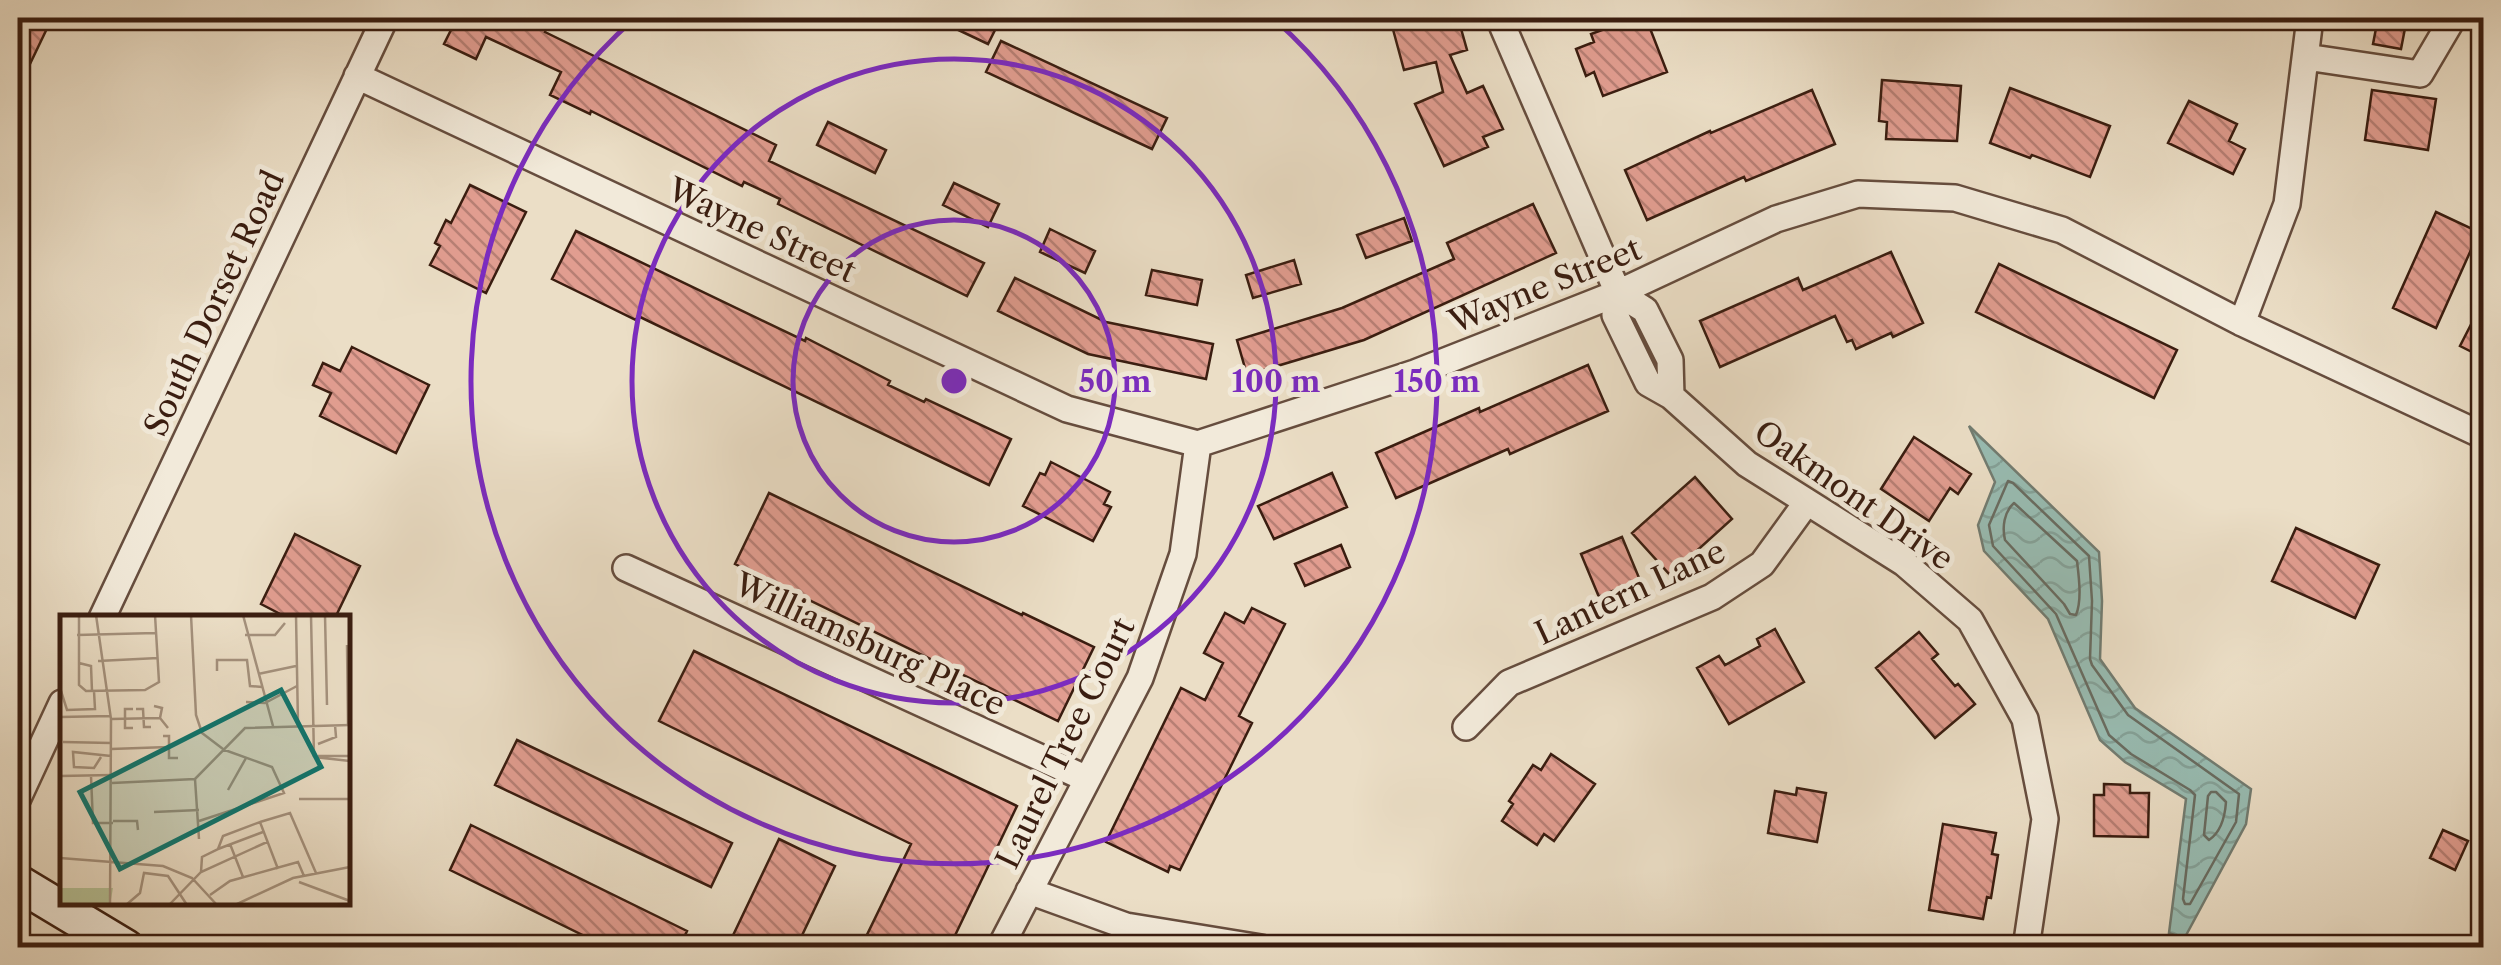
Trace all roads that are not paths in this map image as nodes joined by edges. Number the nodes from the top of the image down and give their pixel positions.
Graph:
1 (386, 18) edge
2 (1502, 18) edge
3 (2310, 18) edge
4 (2453, 18) edge
5 (2306, 57) junction
6 (357, 76) junction
7 (1618, 293) junction
8 (2242, 323) junction
9 (2484, 436) edge
10 (1198, 444) junction
11 (1807, 502) junction
12 (626, 568) dead end
13 (103, 615) edge
14 (60, 706) edge
15 (1466, 727) dead end
16 (1087, 779) junction
17 (18, 798) edge
18 (18, 882) edge
19 (1029, 892) junction
20 (126, 948) edge
21 (1000, 948) edge
22 (1261, 948) edge
23 (2026, 948) edge

1 - 6 street, South Dorset Road
2 - 7 street, Oakmont Drive
3 - 5 street
4 - 5 street
5 - 8 street
6 - 10 street, Wayne Street
6 - 13 street, South Dorset Road
7 - 8 street, Wayne Street
7 - 10 street, Wayne Street
7 - 11 street, Oakmont Drive
8 - 9 street, Wayne Street
10 - 16 street, Laurel Tree Court
11 - 15 street, Lantern Lane
11 - 23 street, Oakmont Drive
12 - 16 street, Williamsburg Place
14 - 17 street
16 - 19 street, Laurel Tree Court
18 - 20 main road
19 - 21 street, Laurel Tree Court
19 - 22 street

